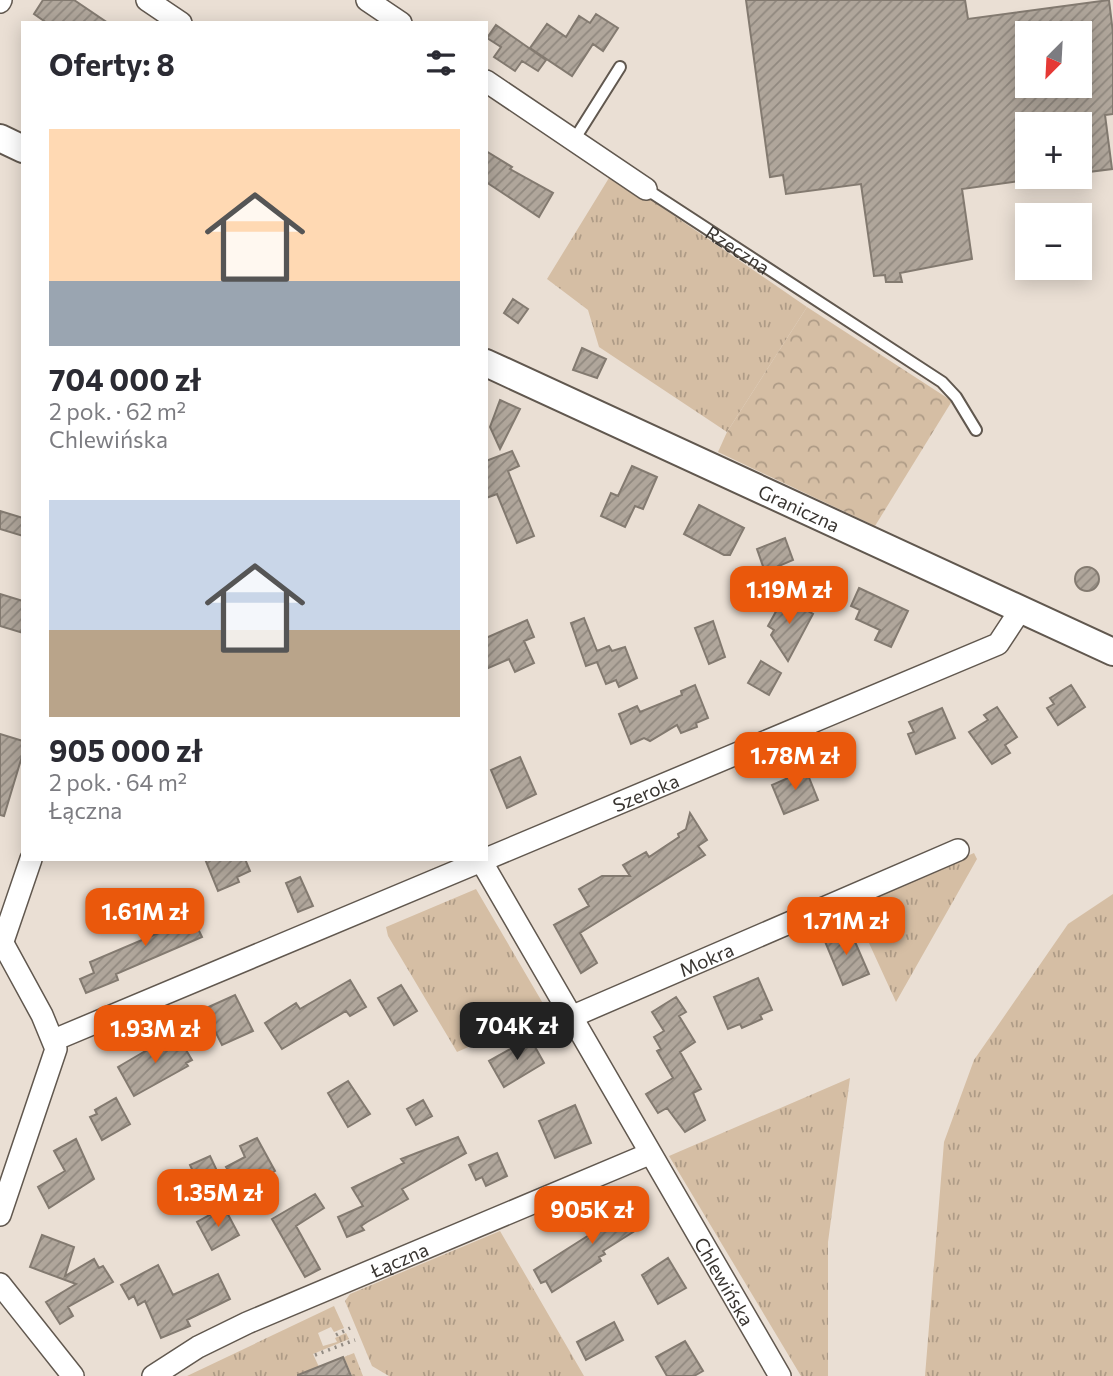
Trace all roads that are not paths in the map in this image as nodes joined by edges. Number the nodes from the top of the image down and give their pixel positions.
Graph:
1 (147, 0) edge
2 (368, 0) edge
3 (178, 21) edge
4 (398, 21) edge
5 (621, 67) dead end
6 (488, 82) edge
7 (0, 138) edge
8 (574, 140) junction
9 (21, 148) edge
10 (646, 189) joint
11 (488, 364) edge
12 (976, 430) dead end
13 (1021, 609) junction
14 (1113, 652) edge
15 (958, 850) dead end
16 (488, 858) edge
17 (31, 861) edge
18 (482, 861) edge
19 (485, 861) edge
20 (2, 939) edge
21 (571, 1017) junction
22 (54, 1040) junction
23 (649, 1154) junction
24 (0, 1215) edge
25 (0, 1284) edge
26 (73, 1376) edge
27 (153, 1376) edge
28 (780, 1376) edge

1 - 3 street
2 - 4 street
5 - 8 lane
6 - 8 street, Rzeczna
7 - 9 street
8 - 10 street, Rzeczna
10 - 12 lane, Rzeczna
11 - 13 street, Graniczna
13 - 14 street, Graniczna
13 - 16 street, Szeroka
15 - 21 street, Mokra
17 - 20 street
18 - 22 street, Szeroka
19 - 21 street, Chlewińska
20 - 22 street
21 - 23 street, Chlewińska
22 - 24 street
23 - 27 street, Łączna
23 - 28 street, Chlewińska
25 - 26 street

